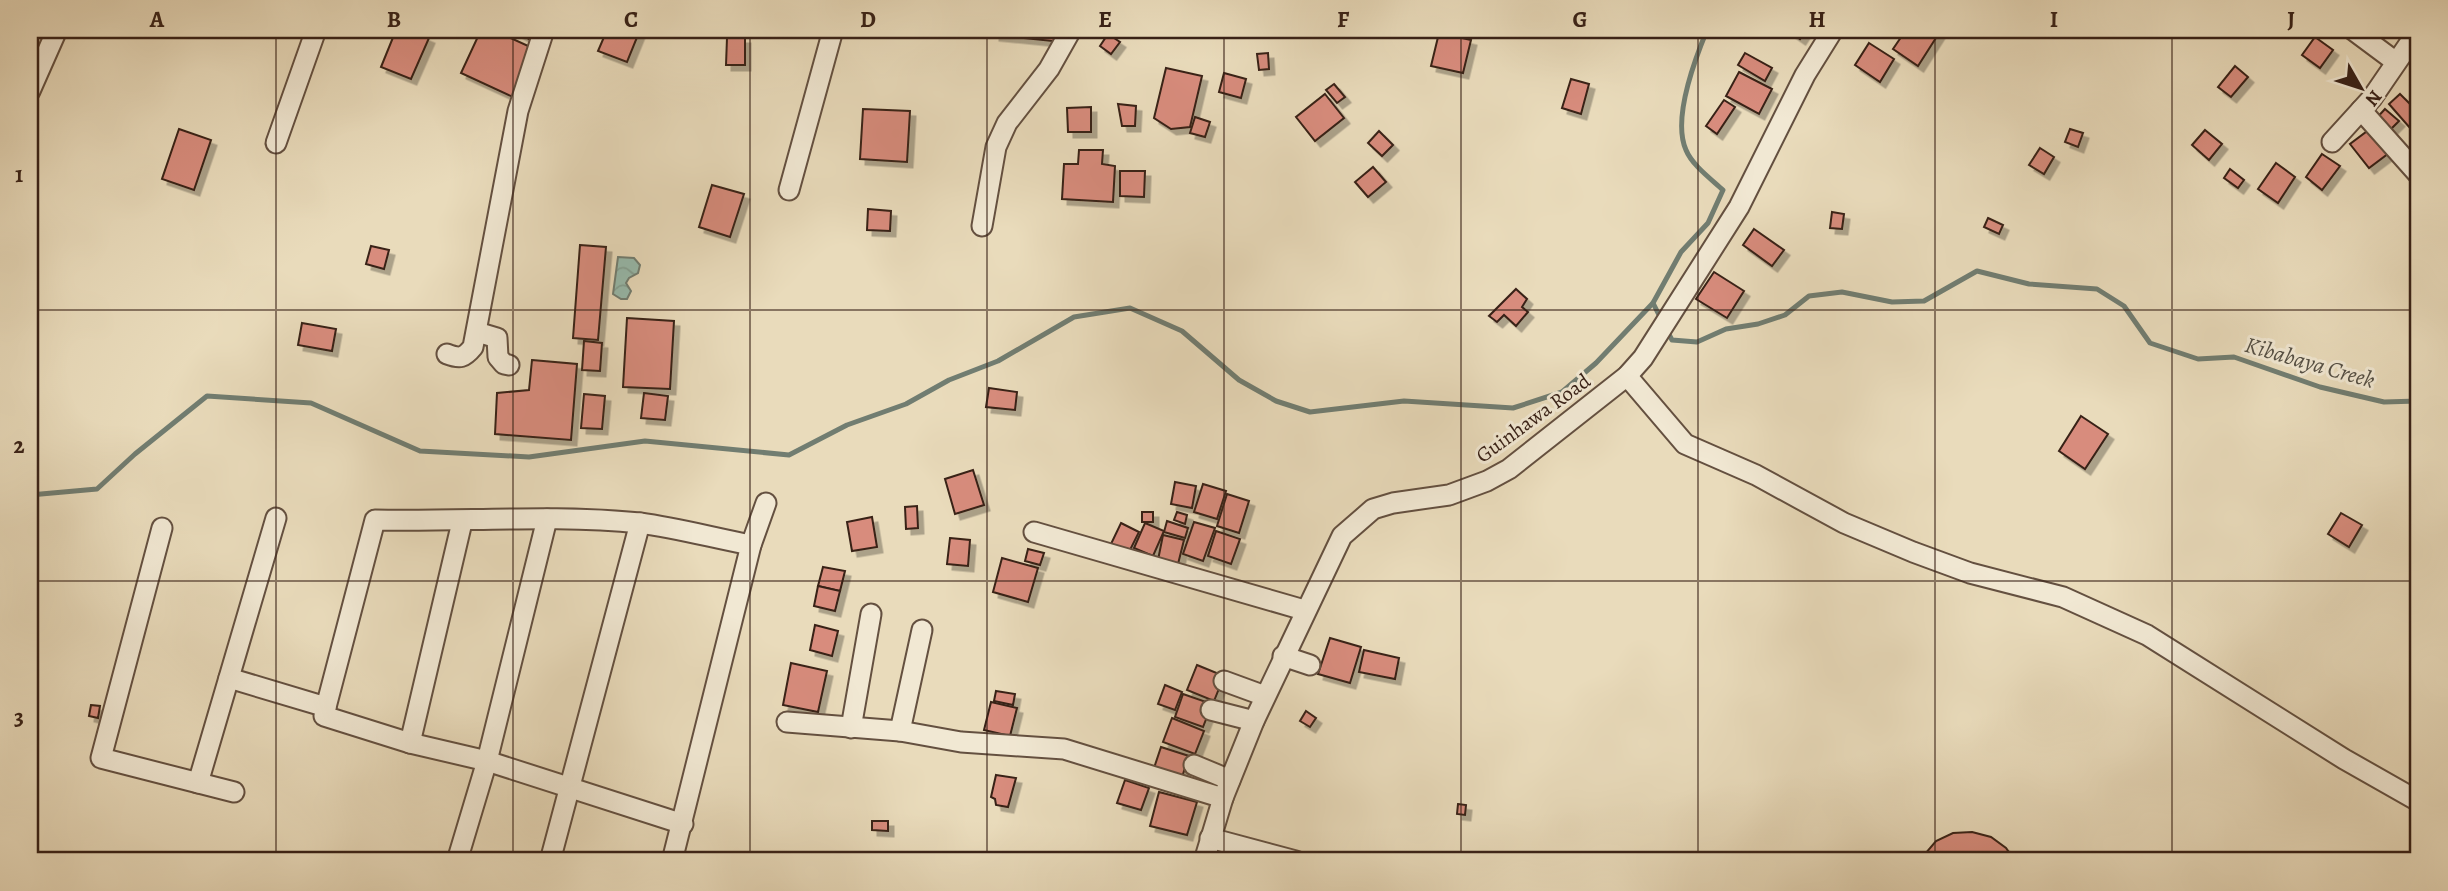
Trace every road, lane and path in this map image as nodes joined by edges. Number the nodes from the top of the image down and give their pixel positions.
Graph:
1 (57, 30) edge
2 (316, 30) edge
3 (544, 30) edge
4 (833, 30) edge
5 (1071, 30) edge
6 (1833, 30) edge
7 (2353, 30) edge
8 (2418, 31) edge
9 (2396, 62) junction
10 (30, 91) edge
11 (2361, 110) junction
12 (276, 142) dead end
13 (2332, 142) dead end
14 (2418, 174) edge
15 (789, 190) dead end
16 (982, 226) dead end
17 (477, 332) junction
18 (447, 354) dead end
19 (509, 365) dead end
20 (1627, 376) junction
21 (766, 503) dead end
22 (276, 518) dead end
23 (547, 519) junction
24 (463, 522) junction
25 (640, 523) junction
26 (162, 528) dead end
27 (1034, 532) dead end
28 (751, 545) junction
29 (1304, 611) junction
30 (871, 614) dead end
31 (922, 631) dead end
32 (1283, 656) junction
33 (1310, 665) dead end
34 (229, 678) junction
35 (1224, 681) dead end
36 (1265, 696) junction
37 (326, 707) junction
38 (1211, 710) dead end
39 (1254, 721) junction
40 (787, 722) dead end
41 (851, 728) junction
42 (900, 731) junction
43 (410, 743) junction
44 (487, 761) junction
45 (1194, 765) dead end
46 (198, 783) junction
47 (571, 788) junction
48 (1226, 789) junction
49 (234, 792) dead end
50 (2418, 801) edge
51 (683, 824) junction
52 (1210, 838) junction
53 (457, 861) edge
54 (550, 861) edge
55 (672, 861) edge
56 (1204, 861) edge
57 (1296, 861) edge

1 - 10 street
2 - 12 street
3 - 17 street
4 - 15 street
5 - 16 street
6 - 20 street, Guinhawa Road
7 - 9 street
8 - 9 street
9 - 11 street
11 - 13 street
11 - 14 street
17 - 18 street
17 - 19 street
20 - 29 street, Guinhawa Road
20 - 50 street
21 - 28 street
22 - 34 street
23 - 24 street
23 - 25 street
23 - 44 street
24 - 37 street
24 - 43 street
25 - 28 street
25 - 47 street
26 - 46 street
27 - 29 street
28 - 51 street
29 - 32 street, Guinhawa Road
30 - 41 street
31 - 42 street
32 - 33 street
32 - 36 street, Guinhawa Road
34 - 37 street
34 - 46 street
35 - 36 street
36 - 39 street, Guinhawa Road
37 - 43 street
38 - 39 street
39 - 48 street, Guinhawa Road
40 - 41 street
41 - 42 street
42 - 48 street
43 - 44 street
44 - 47 street
44 - 53 street
45 - 48 street
46 - 49 street
47 - 51 street
47 - 54 street
48 - 52 street, Guinhawa Road
51 - 55 street
52 - 56 street, Guinhawa Road
52 - 57 street

